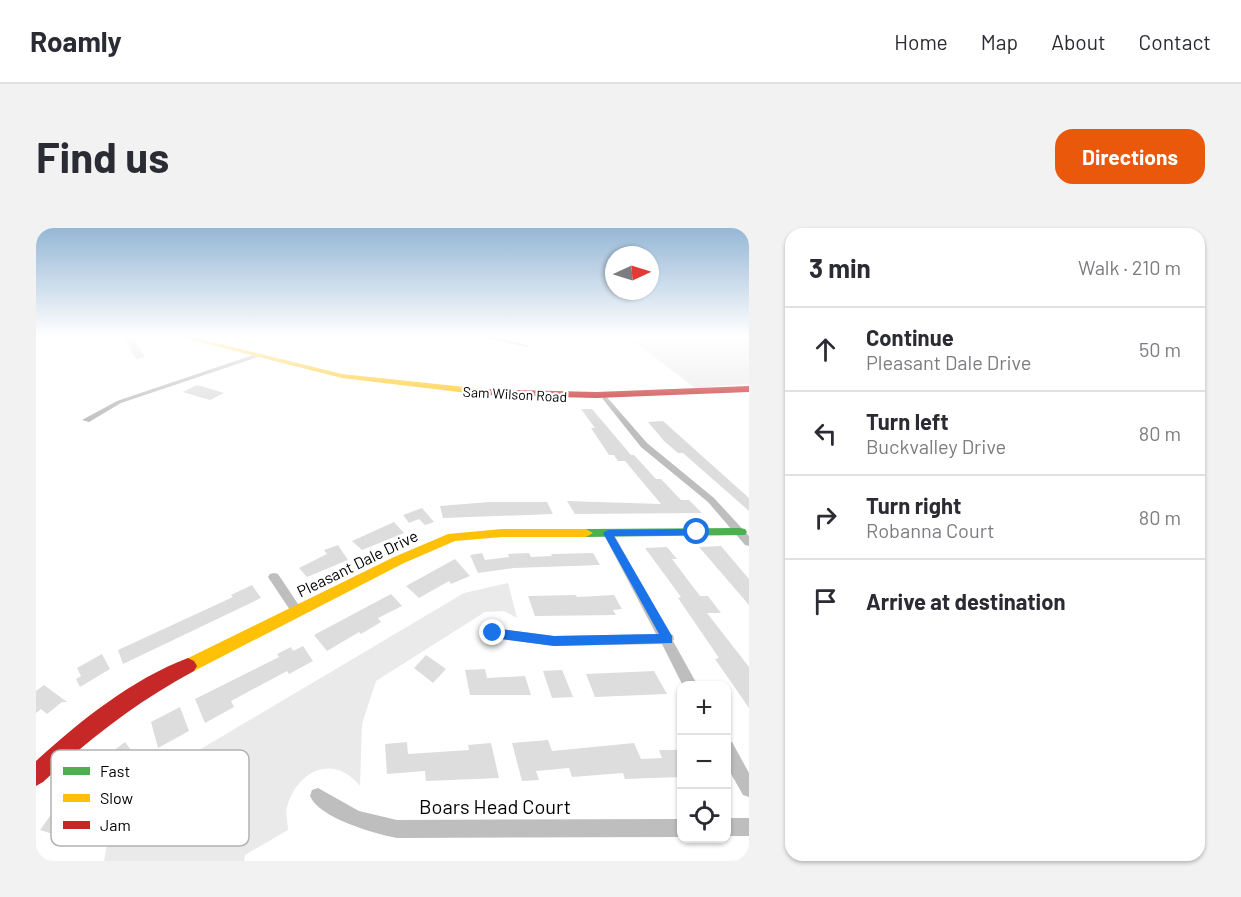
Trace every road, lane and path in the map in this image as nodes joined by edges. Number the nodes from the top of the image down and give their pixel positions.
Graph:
1 (228, 366) edge
2 (297, 366) edge
3 (749, 389) edge
4 (604, 397) junction
5 (86, 420) dead end
6 (608, 533) junction
7 (744, 538) edge
8 (274, 577) dead end
9 (297, 610) junction
10 (493, 633) dead end
11 (668, 639) junction
12 (689, 681) edge
13 (62, 750) edge
14 (731, 757) edge
15 (51, 761) edge
16 (36, 775) edge
17 (749, 789) edge
18 (318, 796) dead end
19 (731, 827) edge
20 (749, 827) edge
21 (677, 828) edge

1 - 5 street
2 - 4 street, Sam Wilson Road
3 - 4 street, Sam Wilson Road
4 - 7 street
6 - 7 street, Pleasant Dale Drive
6 - 9 street, Pleasant Dale Drive
6 - 11 street
8 - 9 street
9 - 13 street, Pleasant Dale Drive
10 - 11 street
11 - 12 street
14 - 17 street
15 - 16 street, Pleasant Dale Drive
18 - 21 street, Boars Head Court
19 - 20 street

